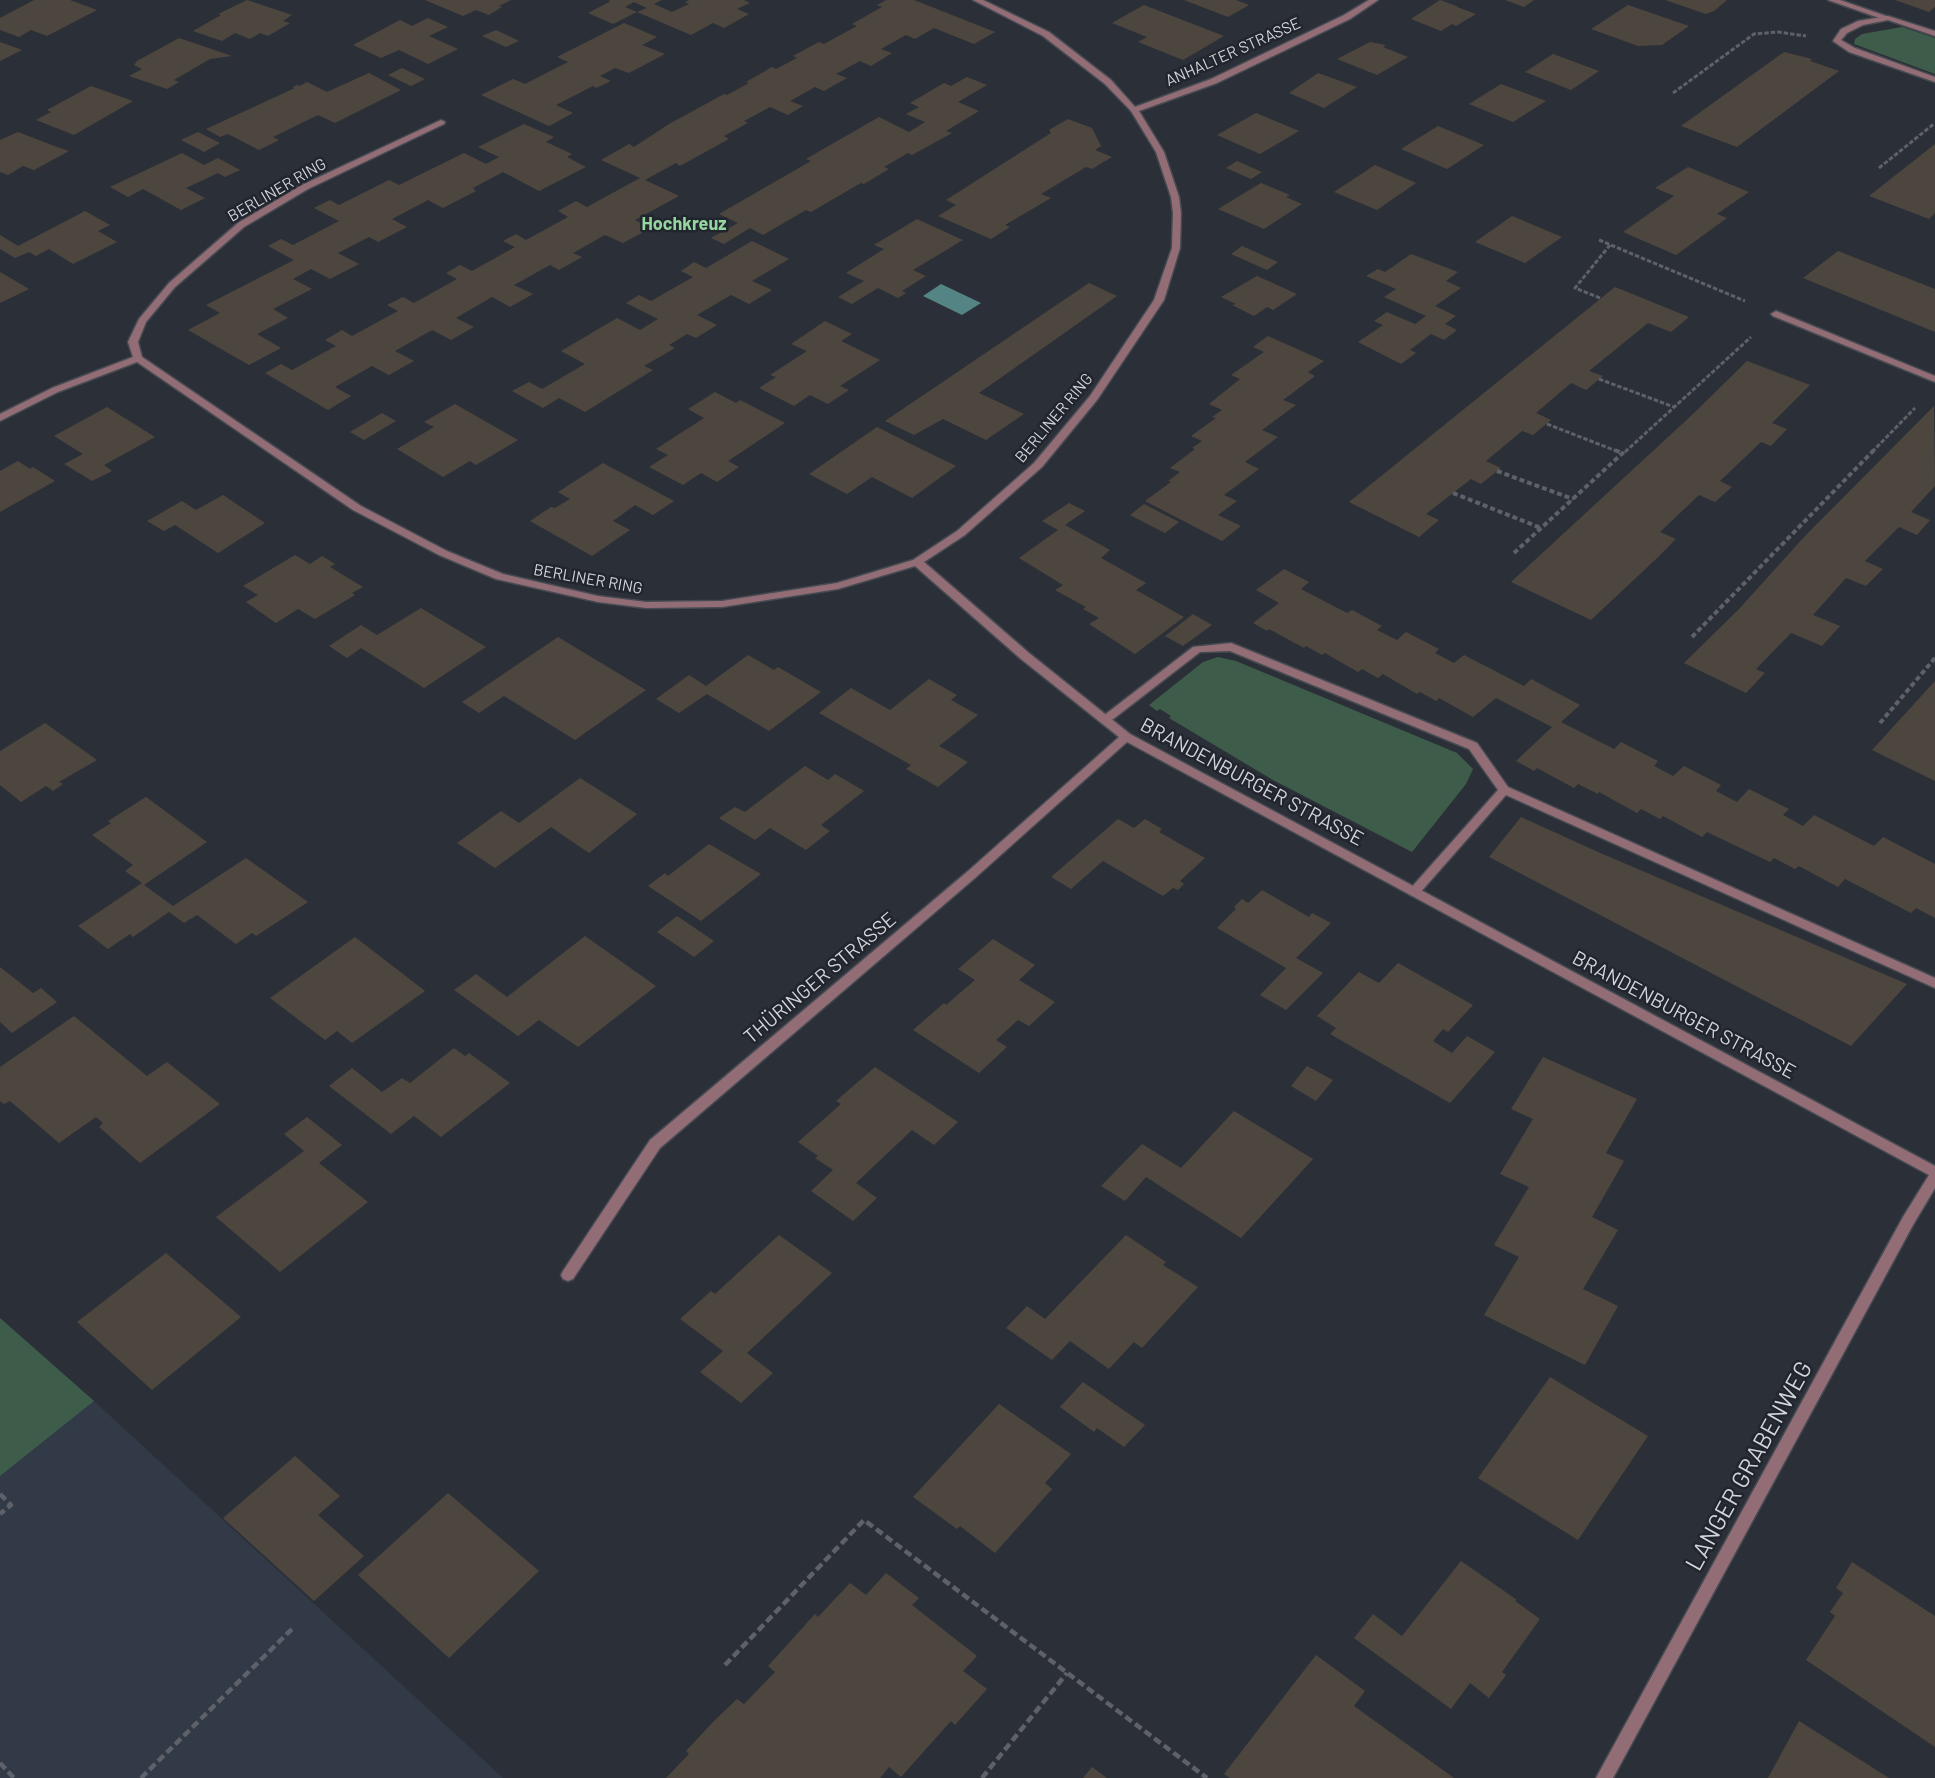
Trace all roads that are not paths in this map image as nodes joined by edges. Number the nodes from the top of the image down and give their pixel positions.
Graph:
1 (978, 0) edge
2 (1374, 0) edge
3 (1832, 0) edge
4 (1888, 18) junction
5 (1935, 34) edge
6 (1935, 80) edge
7 (1134, 110) junction
8 (441, 122) dead end
9 (1776, 314) road end
10 (138, 358) junction
11 (1935, 378) edge
12 (0, 418) edge
13 (917, 562) junction
14 (1104, 720) junction
15 (1126, 737) junction
16 (1504, 790) junction
17 (1414, 892) junction
18 (1935, 982) edge
19 (1935, 1174) edge
20 (568, 1275) dead end
21 (1604, 1778) edge

1 - 7 street, BERLINER RING
2 - 7 street, ANHALTER STRASSE
3 - 4 street
4 - 5 street
4 - 6 street
7 - 13 street, BERLINER RING
8 - 10 street, BERLINER RING
9 - 11 street
10 - 12 street
10 - 13 street, BERLINER RING
13 - 14 street, BRANDENBURGER STRASSE
14 - 15 street, BRANDENBURGER STRASSE
14 - 16 street, BRANDENBURGER STRASSE
15 - 17 street, BRANDENBURGER STRASSE
15 - 20 street, THÜRINGER STRASSE
16 - 17 street
16 - 18 street
17 - 19 street, BRANDENBURGER STRASSE
19 - 21 street, LANGER GRABENWEG

